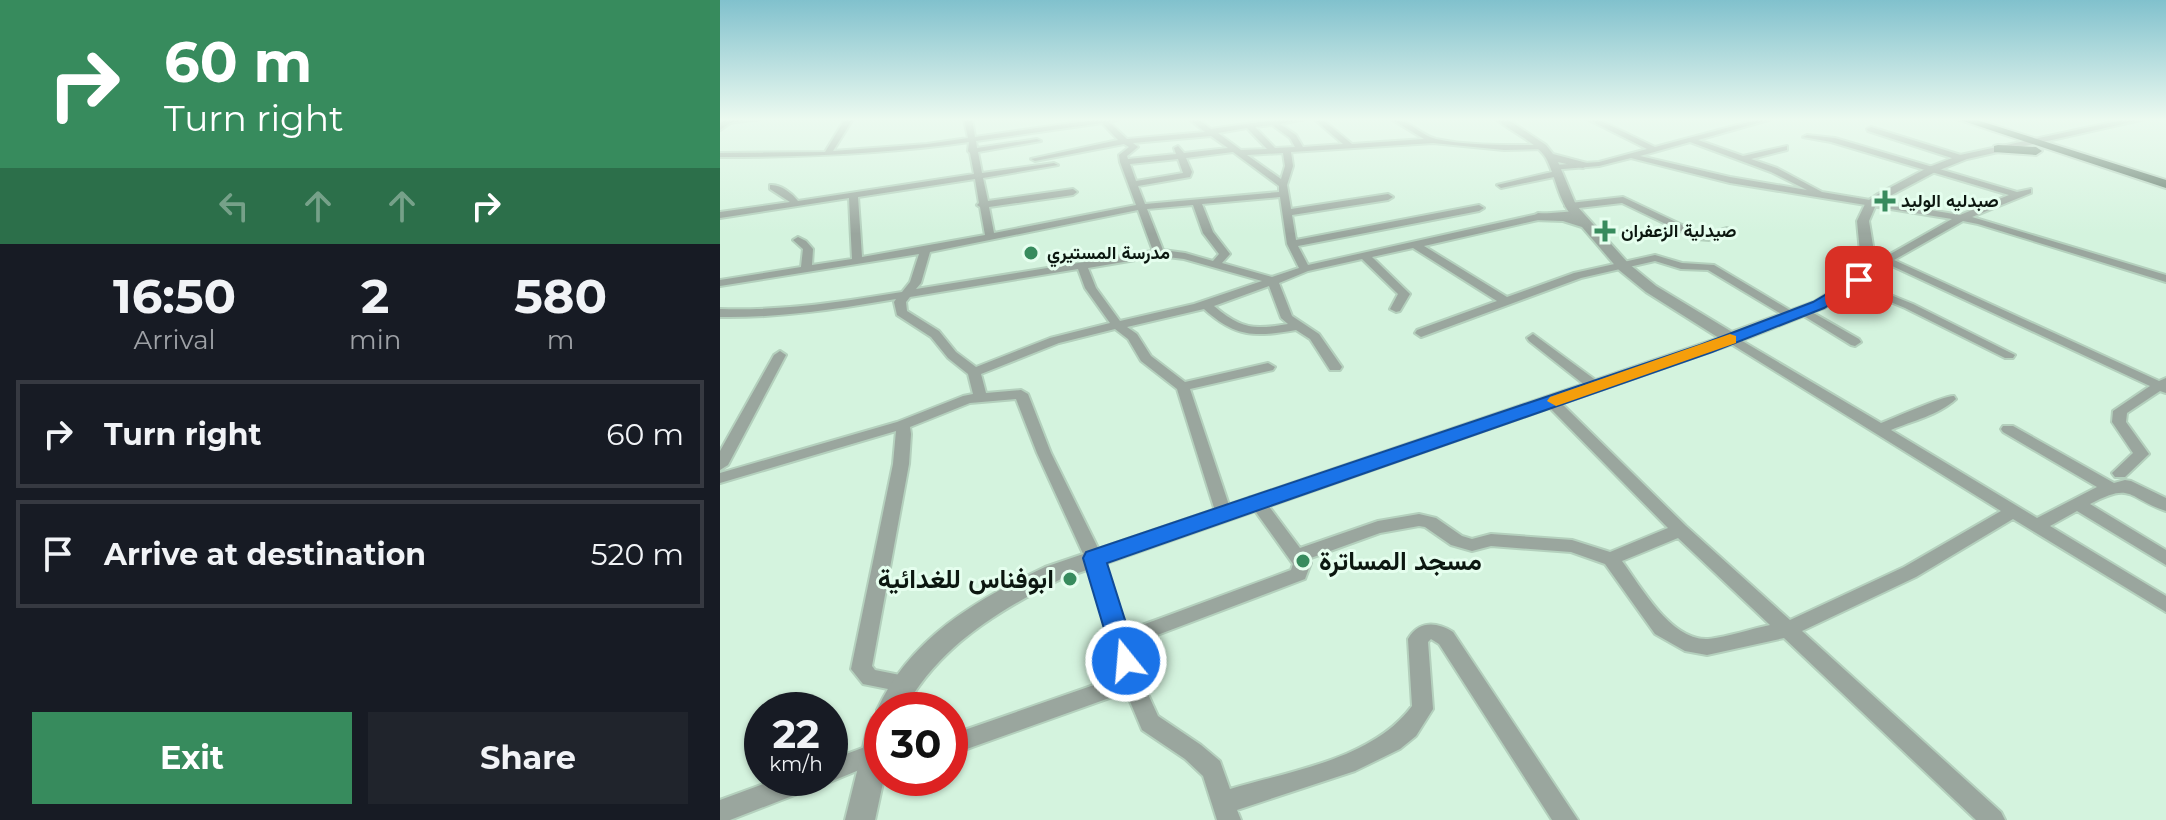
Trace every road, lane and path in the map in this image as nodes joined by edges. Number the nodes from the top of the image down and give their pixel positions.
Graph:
1 (973, 157) edge
2 (1051, 157) edge
3 (1123, 157) edge
4 (1180, 157) edge
5 (1183, 157) edge
6 (1244, 157) edge
7 (1288, 157) edge
8 (1530, 157) edge
9 (1543, 157) edge
10 (1626, 157) edge
11 (1637, 157) edge
12 (1739, 157) edge
13 (1750, 157) edge
14 (1892, 157) edge
15 (2088, 157) edge
16 (1961, 158) edge
17 (1744, 159) junction
18 (1124, 162) junction
19 (1054, 165) dead end
20 (1552, 165) junction
21 (1587, 166) junction
22 (1933, 169) junction
23 (976, 173) junction
24 (2166, 182) edge
25 (1133, 184) junction
26 (1501, 185) dead end
27 (773, 187) dead end
28 (1283, 190) junction
29 (1073, 192) dead end
30 (1823, 196) junction
31 (853, 197) junction
32 (1388, 197) dead end
33 (1196, 201) junction
34 (797, 205) junction
35 (982, 205) junction
36 (1570, 205) junction
37 (1870, 205) junction
38 (1141, 207) junction
39 (1479, 208) dead end
40 (1286, 213) junction
41 (720, 215) edge
42 (1541, 217) junction
43 (1964, 217) junction
44 (1588, 225) junction
45 (1727, 231) dead end
46 (990, 236) junction
47 (798, 240) dead end
48 (1292, 244) junction
49 (1416, 245) junction
50 (926, 250) junction
51 (1867, 252) junction
52 (1159, 253) junction
53 (1364, 255) junction
54 (1887, 260) junction
55 (857, 261) junction
56 (1081, 264) junction
57 (1214, 265) junction
58 (1624, 267) junction
59 (806, 269) junction
60 (1305, 269) junction
61 (2166, 279) edge
62 (1273, 281) junction
63 (720, 283) edge
64 (1856, 284) junction
65 (908, 293) junction
66 (1503, 300) junction
67 (1205, 304) junction
68 (1396, 309) dead end
69 (720, 313) edge
70 (1690, 313) junction
71 (1798, 313) junction
72 (1117, 325) junction
73 (1296, 326) junction
74 (1761, 327) junction
75 (1421, 333) dead end
76 (1533, 338) dead end
77 (1732, 339) junction
78 (1855, 342) dead end
79 (1706, 348) junction
80 (780, 355) dead end
81 (2009, 355) dead end
82 (1268, 367) dead end
83 (1335, 367) dead end
84 (974, 372) junction
85 (2164, 386) edge
86 (1183, 387) junction
87 (1596, 387) junction
88 (981, 398) junction
89 (1949, 399) dead end
90 (1552, 402) junction
91 (902, 425) junction
92 (1882, 428) junction
93 (2008, 429) dead end
94 (720, 465) edge
95 (720, 478) edge
96 (2116, 480) junction
97 (1256, 501) junction
98 (2077, 504) junction
99 (2166, 505) edge
100 (2014, 511) junction
101 (1224, 514) junction
102 (2038, 525) junction
103 (1680, 530) junction
104 (1297, 556) junction
105 (1094, 558) junction
106 (2166, 558) edge
107 (1611, 559) junction
108 (2166, 605) edge
109 (1789, 629) junction
110 (1120, 641) junction
111 (1132, 681) junction
112 (903, 683) junction
113 (899, 692) edge
114 (968, 739) edge
115 (762, 796) edge
116 (866, 796) edge
117 (1227, 811) edge
118 (720, 812) edge
119 (860, 820) edge
120 (1566, 820) edge
121 (1993, 820) edge

1 - 23 street
2 - 23 street
3 - 18 street
4 - 18 street
5 - 25 street
6 - 28 street
7 - 28 street
8 - 20 street
9 - 20 street
10 - 21 street
11 - 30 street
12 - 17 street
13 - 17 street
14 - 22 street
15 - 24 main road
16 - 22 street
17 - 30 street
18 - 25 street
19 - 23 street
20 - 21 street
20 - 21 street
20 - 26 street
20 - 36 street
22 - 37 street
22 - 43 street
23 - 31 street
23 - 35 street
25 - 38 street
27 - 34 street
28 - 33 street
28 - 40 street
29 - 35 street
30 - 37 street
31 - 34 street
31 - 55 street
32 - 40 street
33 - 38 street
33 - 57 street
34 - 41 street
35 - 46 street
36 - 42 street
36 - 42 street
36 - 44 street
36 - 45 street
37 - 43 street
37 - 51 street
38 - 46 street
38 - 52 street
39 - 48 street
40 - 48 street
42 - 44 street
42 - 49 street
43 - 54 street
43 - 61 street
44 - 58 street
46 - 50 street
47 - 59 street
48 - 60 street
49 - 53 street
49 - 66 street
50 - 55 street
50 - 65 street
51 - 54 street
51 - 64 street
52 - 56 street
52 - 57 street
53 - 60 street
53 - 68 street
54 - 85 street
55 - 59 street
56 - 65 street
56 - 72 street
57 - 62 street
58 - 66 street
58 - 70 street
58 - 71 street
59 - 63 street
60 - 62 street
62 - 67 street
62 - 73 street
64 - 71 street
64 - 81 street
65 - 69 street
65 - 84 street
66 - 75 street
67 - 72 street
67 - 73 street
70 - 74 street
70 - 77 street
70 - 79 street
71 - 74 street
71 - 78 street
72 - 84 street
72 - 86 street
73 - 83 street
74 - 77 street
76 - 87 street
77 - 79 street
77 - 92 street
79 - 87 street
80 - 94 street
82 - 86 street
84 - 88 street
85 - 96 street
86 - 101 street
87 - 90 street
88 - 91 street
88 - 105 street
89 - 92 street
90 - 97 street
90 - 103 street
91 - 95 street
91 - 112 street
92 - 100 street
93 - 96 street
96 - 98 street
96 - 99 street
97 - 101 street
97 - 104 street
98 - 102 street
98 - 106 street
100 - 102 street
100 - 109 street
101 - 105 street
102 - 108 street
103 - 107 street
103 - 109 street
104 - 107 street
104 - 110 street
105 - 110 street
105 - 112 street
107 - 109 street
109 - 121 street
110 - 111 street
111 - 114 street
111 - 117 street
112 - 113 street
115 - 118 street
116 - 119 street
117 - 120 street

